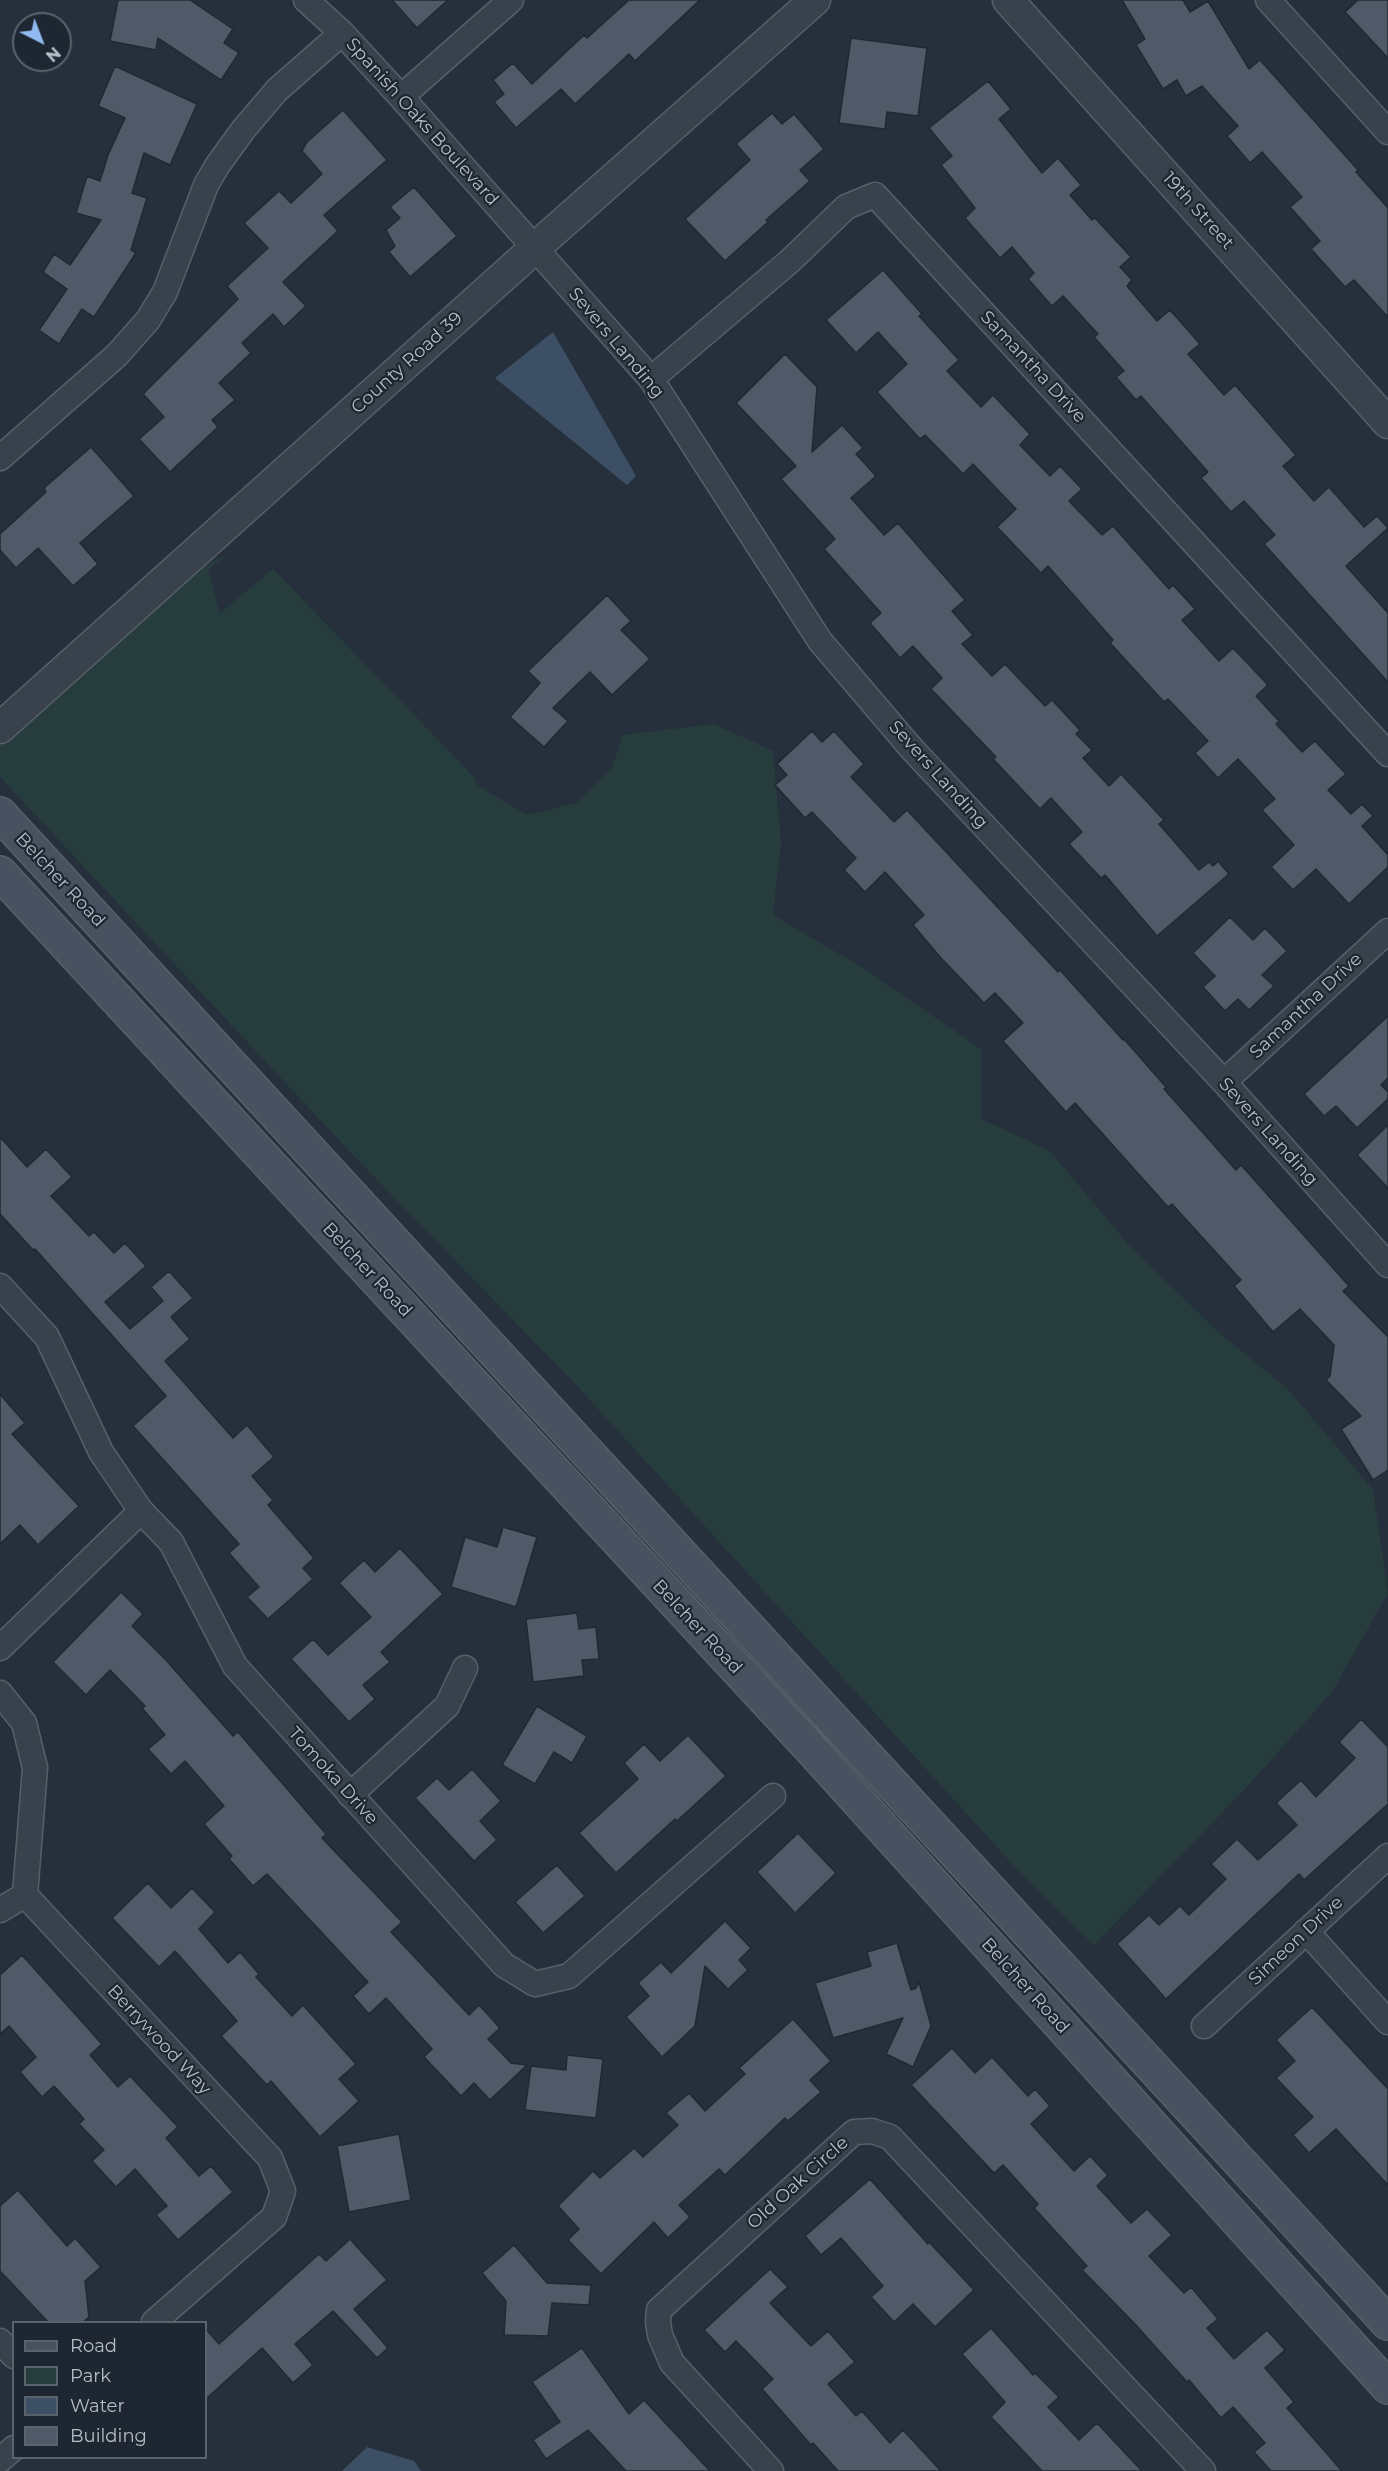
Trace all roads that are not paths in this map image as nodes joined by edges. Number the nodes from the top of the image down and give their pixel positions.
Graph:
1 (306, 0) edge
2 (512, 0) edge
3 (815, 0) edge
4 (1008, 0) edge
5 (1268, 0) edge
6 (342, 33) junction
7 (401, 97) junction
8 (1388, 132) edge
9 (536, 247) junction
10 (651, 379) junction
11 (1388, 423) edge
12 (0, 458) edge
13 (0, 728) edge
14 (1388, 754) edge
15 (0, 814) edge
16 (0, 873) edge
17 (1388, 931) edge
18 (1224, 1082) junction
19 (1388, 1265) edge
20 (0, 1287) edge
21 (141, 1511) junction
22 (0, 1648) edge
23 (465, 1668) dead end
24 (0, 1693) edge
25 (350, 1795) junction
26 (773, 1796) dead end
27 (1388, 1856) edge
28 (25, 1895) junction
29 (0, 1910) edge
30 (1306, 1931) junction
31 (1388, 2022) edge
32 (1204, 2026) dead end
33 (154, 2321) edge
34 (1388, 2323) edge
35 (0, 2341) edge
36 (12, 2354) edge
37 (1388, 2387) edge
38 (12, 2450) edge
39 (0, 2460) edge
40 (771, 2471) edge
41 (1203, 2471) edge

1 - 6 street, Spanish Oaks Boulevard
2 - 7 street
3 - 9 street, County Road 39
4 - 11 street, 19th Street
5 - 8 street
6 - 7 street, Spanish Oaks Boulevard
6 - 12 street
7 - 9 street, Spanish Oaks Boulevard
9 - 10 street, Severs Landing
9 - 13 street, County Road 39
10 - 14 street, Samantha Drive
10 - 18 street, Severs Landing
15 - 34 main road, Belcher Road
16 - 37 main road, Belcher Road
17 - 18 street, Samantha Drive
18 - 19 street, Severs Landing
20 - 21 street, Tomoka Drive
21 - 22 street
21 - 25 street, Tomoka Drive
23 - 25 street
24 - 28 street
25 - 26 street, Tomoka Drive
27 - 30 street, Simeon Drive
28 - 29 street
28 - 33 street, Berrywood Way
30 - 31 street
30 - 32 street, Simeon Drive
35 - 36 street
38 - 39 street
40 - 41 street, Old Oak Circle

